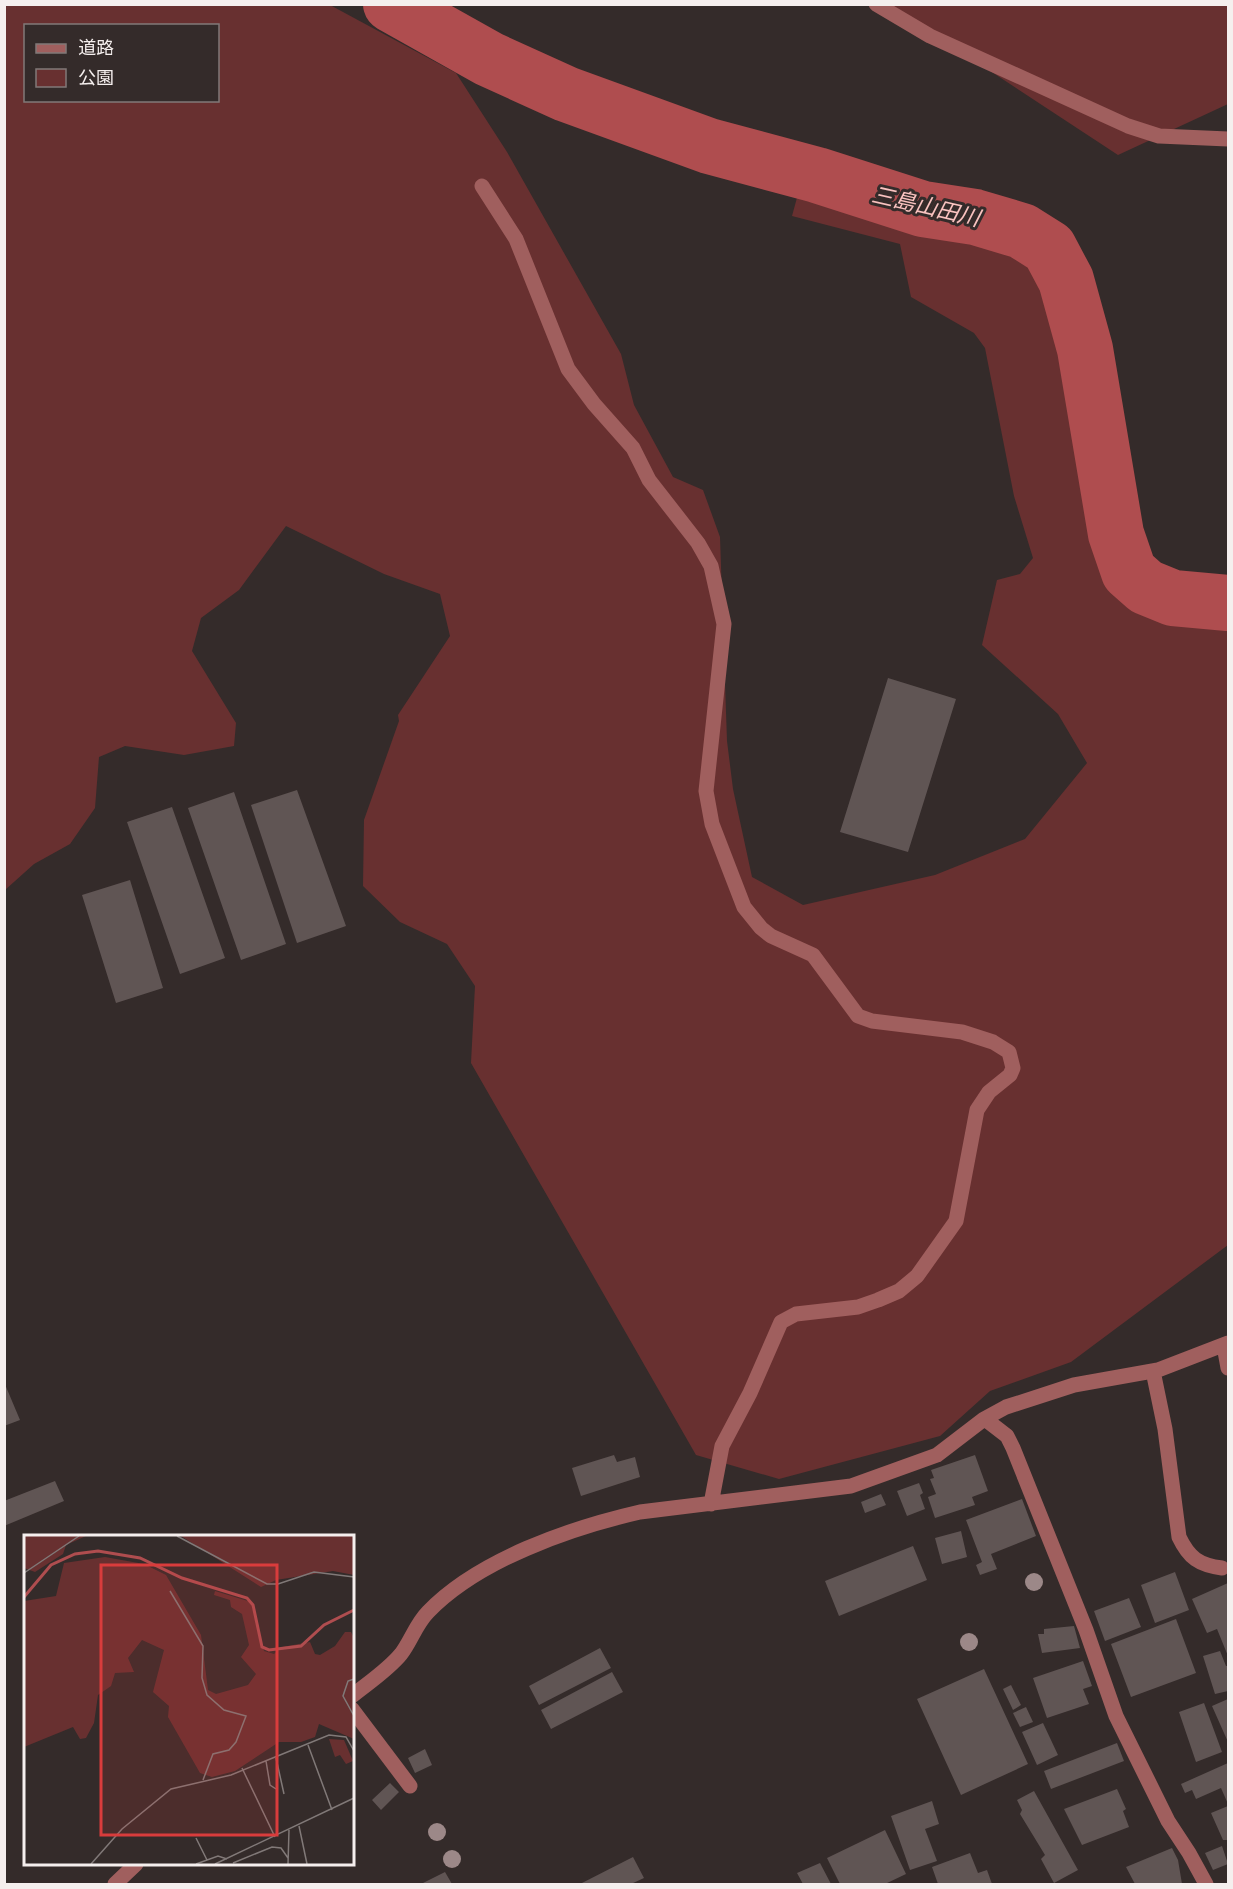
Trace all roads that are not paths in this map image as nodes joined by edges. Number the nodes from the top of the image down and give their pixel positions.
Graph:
1 (876, 4) edge
2 (1228, 139) edge
3 (482, 186) dead end
4 (1226, 1344) edge
5 (1228, 1368) edge
6 (1153, 1371) junction
7 (986, 1419) junction
8 (711, 1504) junction
9 (1222, 1568) dead end
10 (354, 1694) edge
11 (354, 1712) edge
12 (410, 1786) dead end
13 (133, 1865) edge
14 (115, 1884) edge
15 (1206, 1884) edge

1 - 2 street
3 - 8 street
4 - 5 street
4 - 6 street
6 - 7 street
6 - 9 street
7 - 8 street
7 - 15 street
8 - 10 street
11 - 12 street
13 - 14 street

